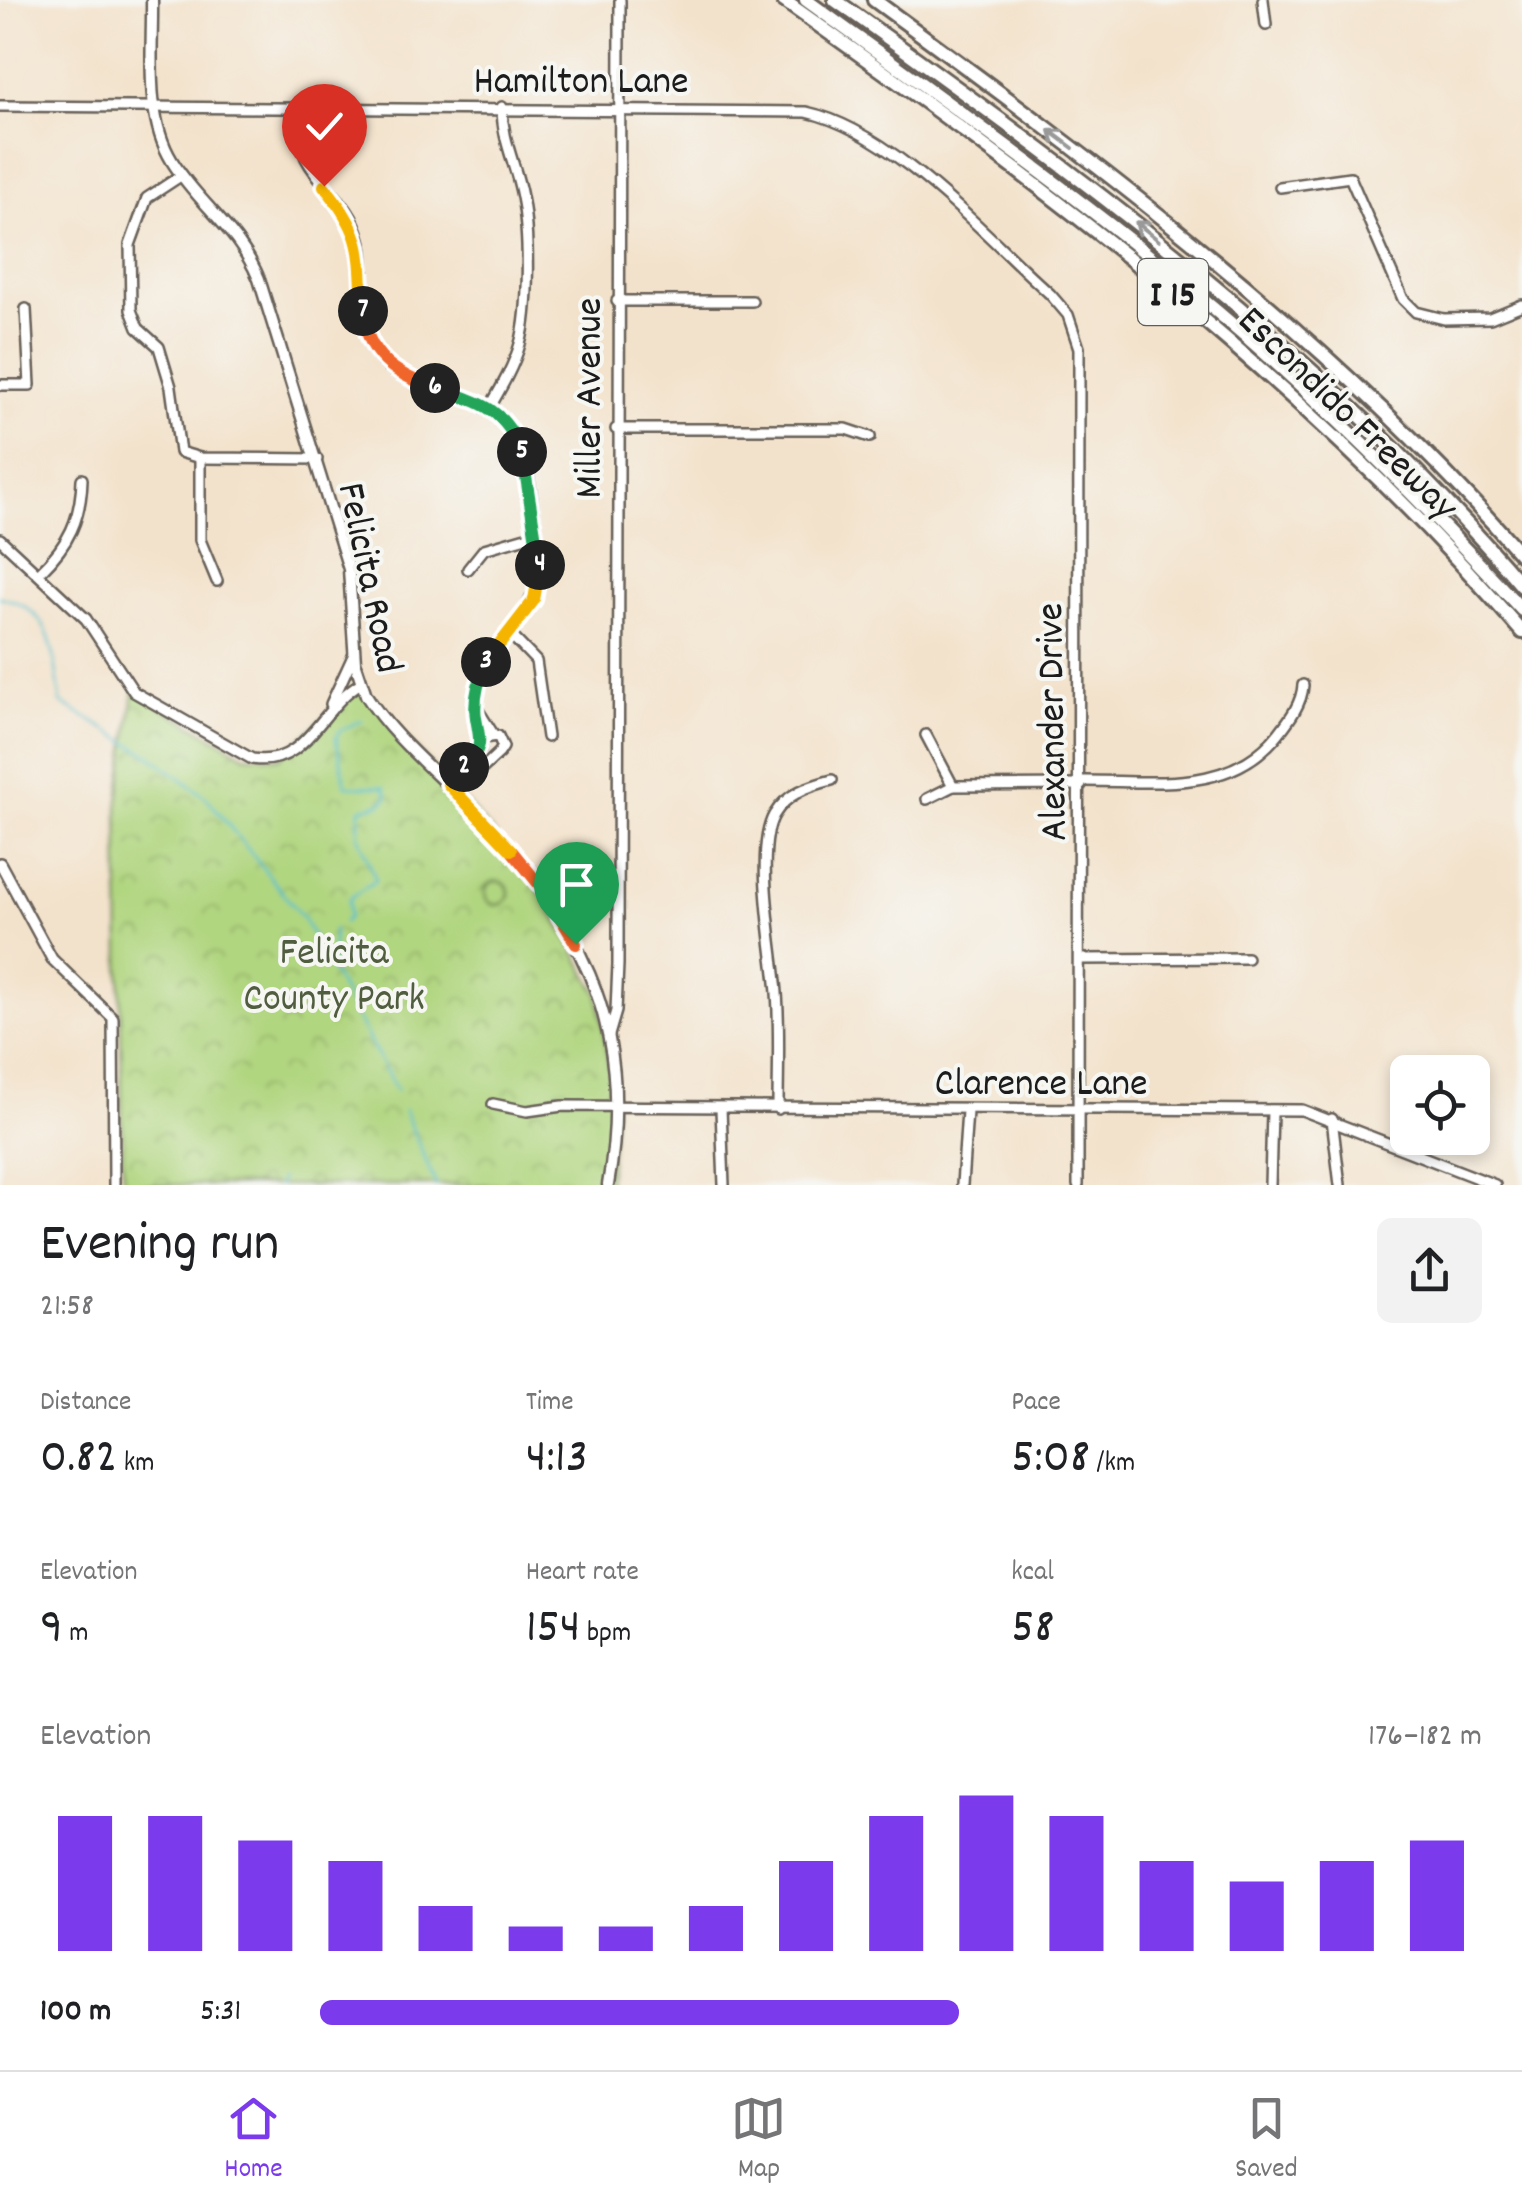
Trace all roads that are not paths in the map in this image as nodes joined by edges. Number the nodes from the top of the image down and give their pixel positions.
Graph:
1 (152, 0) edge
2 (620, 0) edge
3 (783, 0) edge
4 (806, 0) edge
5 (835, 0) edge
6 (874, 0) edge
7 (1263, 0) edge
8 (1266, 25) dead end
9 (0, 106) edge
10 (155, 107) junction
11 (296, 107) junction
12 (502, 107) junction
13 (618, 108) junction
14 (182, 175) junction
15 (1280, 188) dead end
16 (752, 301) dead end
17 (617, 302) junction
18 (1522, 305) edge
19 (26, 309) dead end
20 (1076, 334) joint
21 (0, 385) edge
22 (490, 407) junction
23 (616, 429) junction
24 (870, 437) dead end
25 (200, 458) junction
26 (316, 459) junction
27 (82, 478) dead end
28 (536, 534) junction
29 (0, 540) edge
30 (1522, 556) edge
31 (468, 570) dead end
32 (40, 572) junction
33 (217, 582) dead end
34 (1522, 586) edge
35 (1522, 610) edge
36 (1522, 632) edge
37 (510, 633) junction
38 (354, 654) junction
39 (361, 683) junction
40 (1303, 684) dead end
41 (331, 706) junction
42 (926, 734) dead end
43 (488, 736) junction
44 (547, 737) dead end
45 (832, 780) dead end
46 (1080, 783) junction
47 (954, 786) junction
48 (452, 788) junction
49 (927, 799) dead end
50 (0, 864) edge
51 (1247, 958) dead end
52 (1080, 959) junction
53 (609, 1034) junction
54 (494, 1104) dead end
55 (720, 1109) junction
56 (615, 1110) junction
57 (778, 1110) junction
58 (1080, 1110) junction
59 (967, 1111) junction
60 (1272, 1111) junction
61 (1332, 1119) junction
62 (114, 1185) edge
63 (608, 1185) edge
64 (724, 1185) edge
65 (962, 1185) edge
66 (1078, 1185) edge
67 (1270, 1185) edge
68 (1340, 1185) edge
69 (1496, 1185) edge

1 - 10 main road, Felicita Road
2 - 13 street, Miller Avenue
3 - 36 highway, Escondido Freeway / I 15
4 - 35 highway
34 -> 5 highway
30 -> 6 highway, Escondido Freeway / I 15
7 - 8 street
9 - 10 street, Hamilton Lane
10 - 11 street, Hamilton Lane
10 - 14 main road, Felicita Road
11 - 12 street, Hamilton Lane
11 - 22 street
12 - 13 street, Hamilton Lane
12 - 22 street
13 - 17 street, Miller Avenue
13 - 20 street, Hamilton Lane
14 - 25 street
14 - 26 main road, Felicita Road
15 - 18 street
16 - 17 street
17 - 23 street, Miller Avenue
19 - 21 street
20 - 46 street, Alexander Drive
22 - 28 street
23 - 24 street
23 - 53 street, Miller Avenue
25 - 26 street
25 - 33 street
26 - 38 main road, Felicita Road
27 - 32 street
28 - 31 street
28 - 37 street
29 - 32 street
32 - 41 street
37 - 43 street
37 - 44 street
38 - 39 main road, Felicita Road
38 - 41 street
39 - 41 street
39 - 48 main road, Felicita Road
40 - 46 street
42 - 47 street
43 - 48 street
43 - 48 street
45 - 57 street
46 - 47 street
46 - 52 street, Alexander Drive
47 - 49 street
48 - 53 main road, Felicita Road
50 - 62 street
51 - 52 street
52 - 58 street, Alexander Drive
53 - 56 main road, Felicita Road
54 - 56 street, Clarence Lane
55 - 56 street, Clarence Lane
55 - 57 street, Clarence Lane
55 - 64 street
56 - 63 main road, Felicita Road
57 - 59 street, Clarence Lane
58 - 59 street, Clarence Lane
58 - 60 street, Clarence Lane
58 - 66 street, Alexander Drive
59 - 65 street
60 - 61 street, Clarence Lane
60 - 67 street
61 - 68 street
61 - 69 street, Clarence Lane

